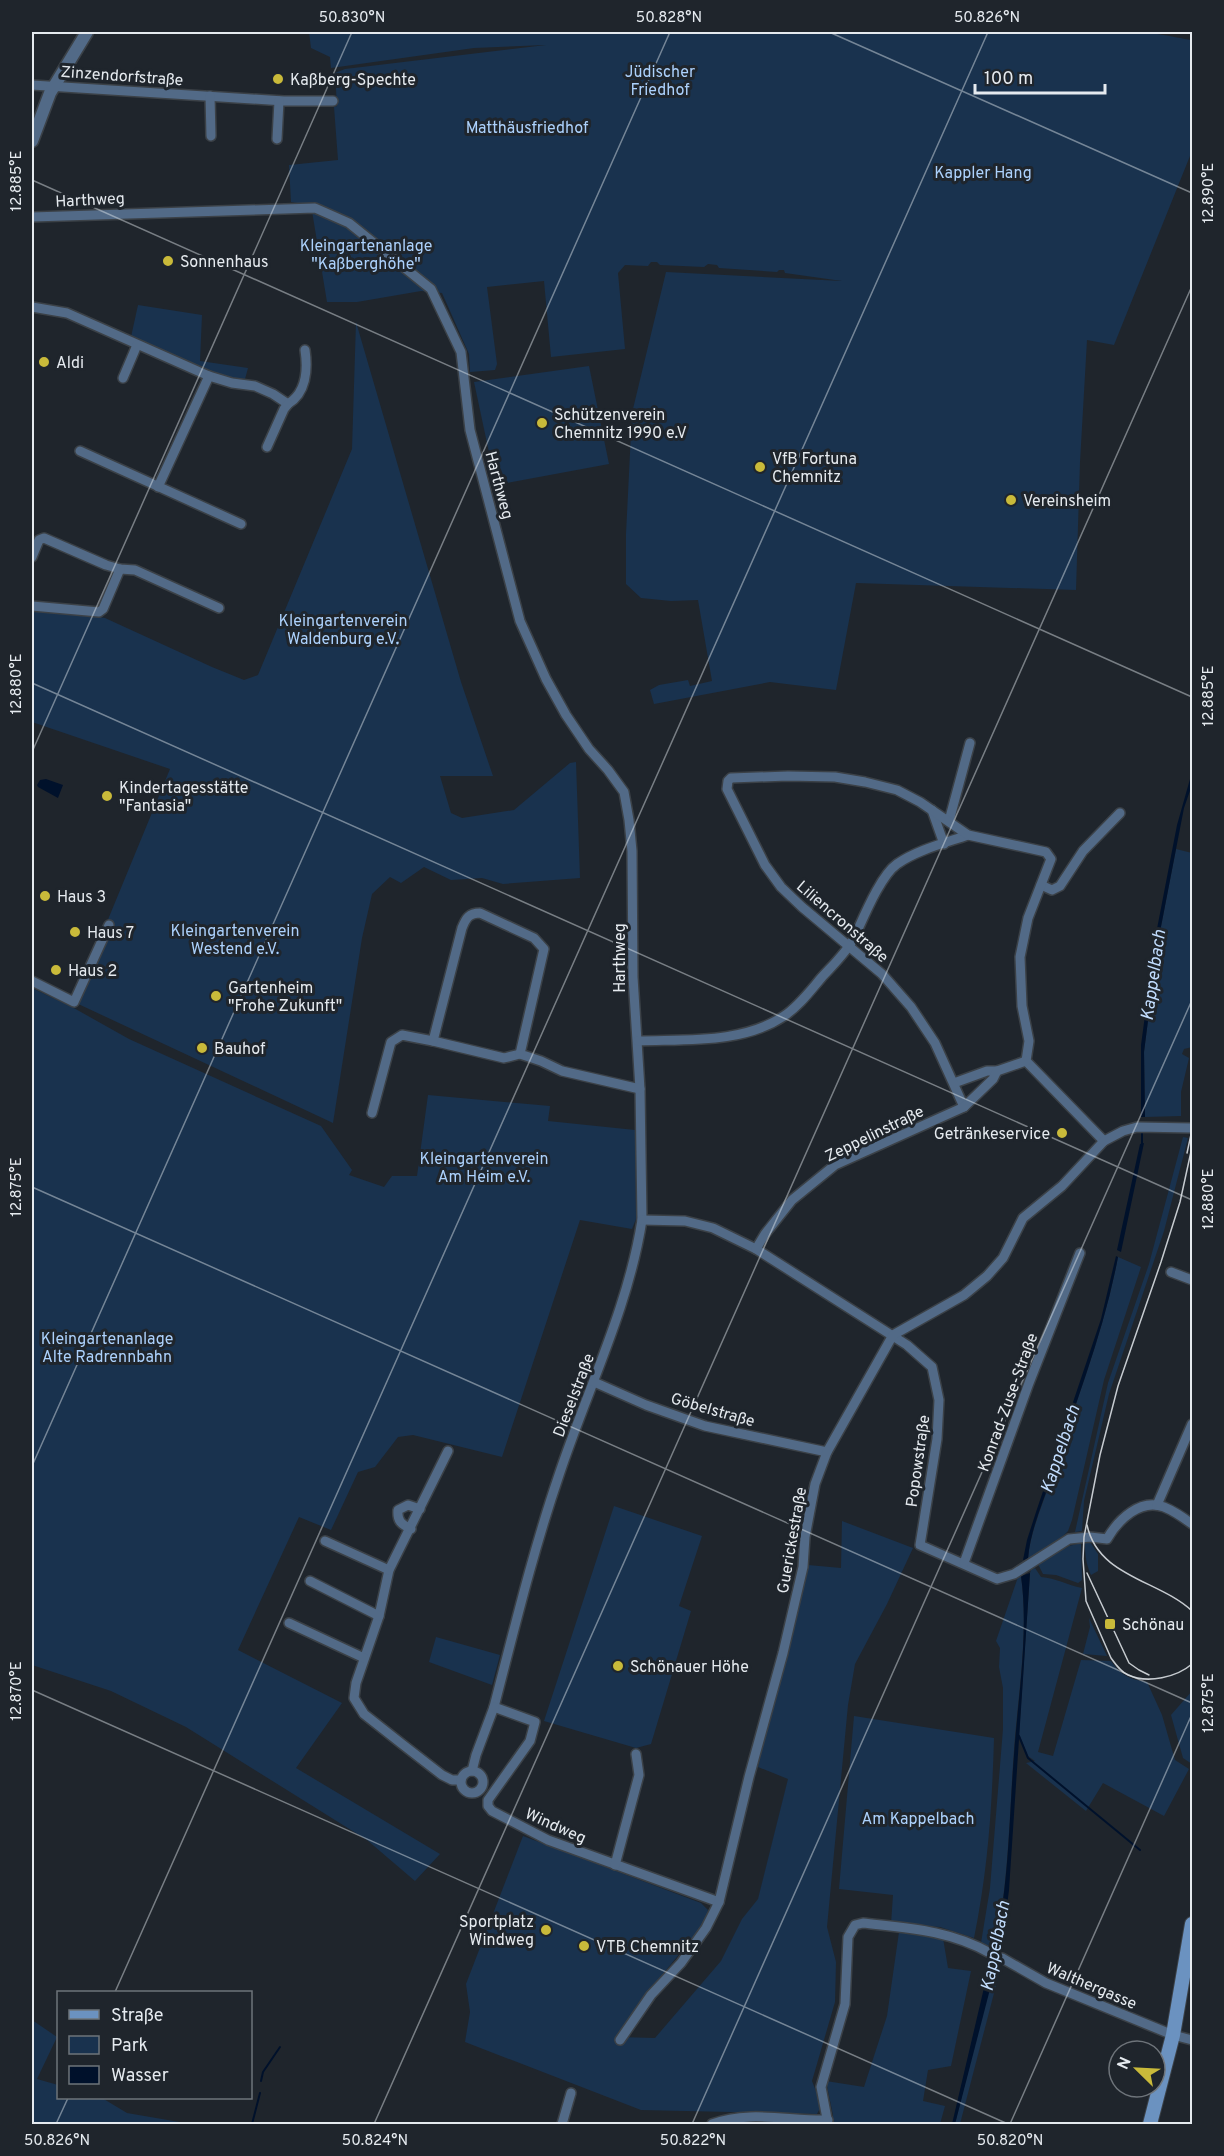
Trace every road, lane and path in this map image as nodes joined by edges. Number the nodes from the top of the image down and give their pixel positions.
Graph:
1 (87, 32) edge
2 (32, 85) edge
3 (53, 86) junction
4 (210, 96) junction
5 (279, 101) junction
6 (333, 101) dead end
7 (211, 136) dead end
8 (277, 138) dead end
9 (32, 141) edge
10 (32, 217) edge
11 (32, 308) edge
12 (137, 345) junction
13 (305, 350) dead end
14 (209, 376) junction
15 (123, 378) dead end
16 (288, 404) junction
17 (267, 447) dead end
18 (80, 451) dead end
19 (158, 487) junction
20 (241, 524) dead end
21 (32, 557) edge
22 (120, 569) junction
23 (32, 606) edge
24 (219, 608) dead end
25 (970, 743) dead end
26 (932, 810) junction
27 (1120, 813) dead end
28 (949, 821) junction
29 (969, 835) junction
30 (944, 844) junction
31 (1041, 885) junction
32 (109, 925) dead end
33 (850, 946) junction
34 (32, 981) edge
35 (433, 1041) junction
36 (638, 1041) junction
37 (520, 1054) junction
38 (1026, 1061) junction
39 (997, 1071) junction
40 (954, 1083) junction
41 (640, 1089) junction
42 (964, 1107) junction
43 (372, 1113) dead end
44 (1192, 1128) edge
45 (1104, 1141) junction
46 (642, 1220) junction
47 (756, 1249) junction
48 (1080, 1253) dead end
49 (1171, 1272) dead end
50 (1192, 1280) edge
51 (892, 1335) junction
52 (594, 1382) junction
53 (1192, 1424) edge
54 (448, 1451) dead end
55 (827, 1452) junction
56 (1157, 1505) junction
57 (420, 1509) junction
58 (1192, 1524) edge
59 (411, 1529) junction
60 (325, 1541) dead end
61 (964, 1563) junction
62 (389, 1570) junction
63 (310, 1581) dead end
64 (379, 1616) junction
65 (289, 1623) dead end
66 (364, 1658) junction
67 (494, 1707) junction
68 (636, 1754) dead end
69 (472, 1771) junction
70 (461, 1780) junction
71 (615, 1865) junction
72 (719, 1902) junction
73 (1192, 1924) edge
74 (990, 1953) dead end
75 (1002, 1958) dead end
76 (1173, 2035) junction
77 (620, 2040) dead end
78 (1192, 2040) edge
79 (571, 2093) dead end
80 (828, 2122) edge
81 (562, 2124) edge
82 (712, 2124) edge
83 (1150, 2124) edge

1 - 3 street
2 - 3 street, Zinzendorfstraße
3 - 4 street, Zinzendorfstraße
3 - 9 street
4 - 5 street, Zinzendorfstraße
4 - 7 street
5 - 6 street, Zinzendorfstraße
5 - 8 street
10 - 36 street, Harthweg
11 - 12 street
12 - 14 street
12 - 15 street
13 - 16 street
14 - 16 street
14 - 19 street
16 - 17 street
18 - 19 street
19 - 20 street
21 - 22 street
22 - 23 street
22 - 24 street
25 - 28 street
26 - 28 street
26 - 30 street
26 - 33 street, Liliencronstraße
27 - 31 street
28 - 29 street
29 - 30 street
29 - 31 street
30 - 33 street
31 - 38 street
32 - 34 street
33 - 36 street
33 - 40 street, Liliencronstraße
35 - 37 street
35 - 37 street
35 - 43 street
36 - 41 street, Harthweg
37 - 41 street
38 - 39 street
38 - 45 street
39 - 40 street
39 - 42 street, Zeppelinstraße
40 - 42 street
41 - 46 street, Dieselstraße
42 - 47 street, Zeppelinstraße
44 - 45 street
45 - 51 street
46 - 47 street, Popowstraße
46 - 52 street, Dieselstraße
47 - 51 street, Popowstraße
48 - 61 street, Konrad-Zuse-Straße
49 - 50 street
51 - 55 street, Guerickestraße
51 - 61 street, Popowstraße
52 - 55 street, Göbelstraße
52 - 67 street, Dieselstraße
53 - 56 street
54 - 57 street
55 - 72 street, Guerickestraße
56 - 58 street
56 - 61 street, Popowstraße
57 - 59 street
57 - 59 street
59 - 62 street
60 - 62 street
62 - 64 street
63 - 64 street
64 - 66 street
65 - 66 street
66 - 70 street
67 - 69 street, Dieselstraße
67 - 71 street, Windweg
68 - 71 street
69 - 70 street
69 - 70 street
71 - 72 street, Windweg
72 - 77 street, Guerickestraße
73 - 76 main road
74 - 80 street
75 - 76 street, Walthergasse
76 - 78 street, Walthergasse
76 - 83 main road
79 - 81 street
80 - 82 street

